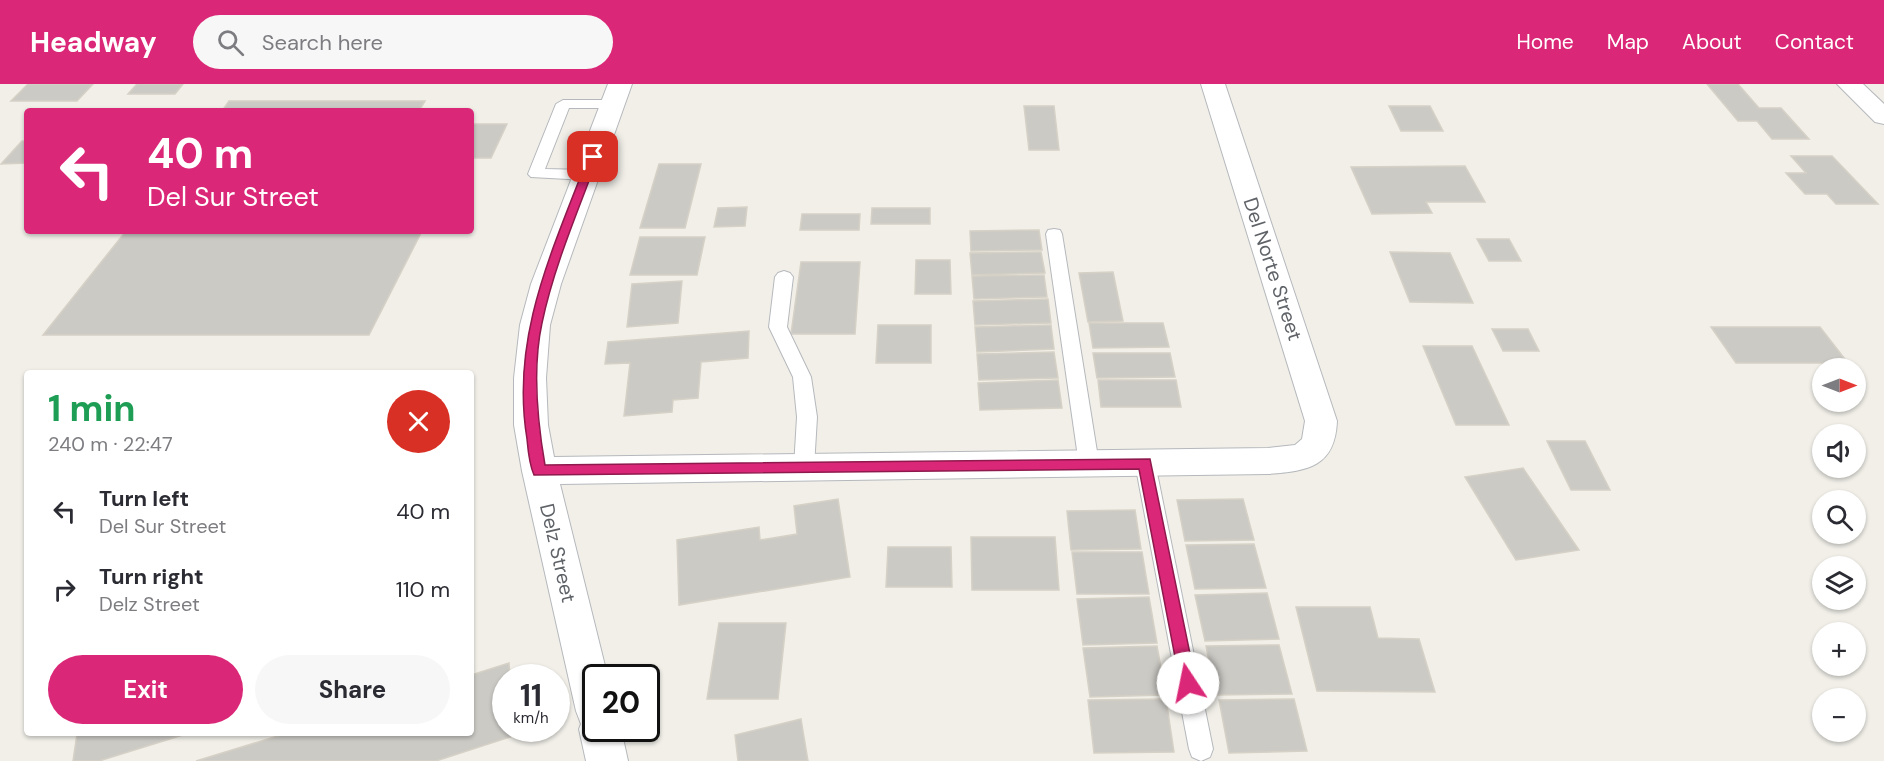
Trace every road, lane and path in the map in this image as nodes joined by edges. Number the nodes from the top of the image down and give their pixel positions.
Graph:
1 (1213, 84) edge
2 (1849, 84) edge
3 (616, 94) edge
4 (1884, 117) edge
5 (586, 174) junction
6 (1054, 234) dead end
7 (784, 277) dead end
8 (1145, 463) junction
9 (1089, 464) junction
10 (804, 467) junction
11 (539, 471) junction
12 (585, 664) edge
13 (603, 742) edge
14 (1201, 749) dead end
15 (608, 761) edge

1 - 8 street, Del Norte Street
2 - 4 street
3 - 5 street, Delz Street
3 - 5 lane
5 - 11 street, Delz Street
6 - 9 lane
7 - 10 lane
8 - 9 street
8 - 14 lane
9 - 10 street
10 - 11 street
11 - 12 street, Delz Street
13 - 15 street

